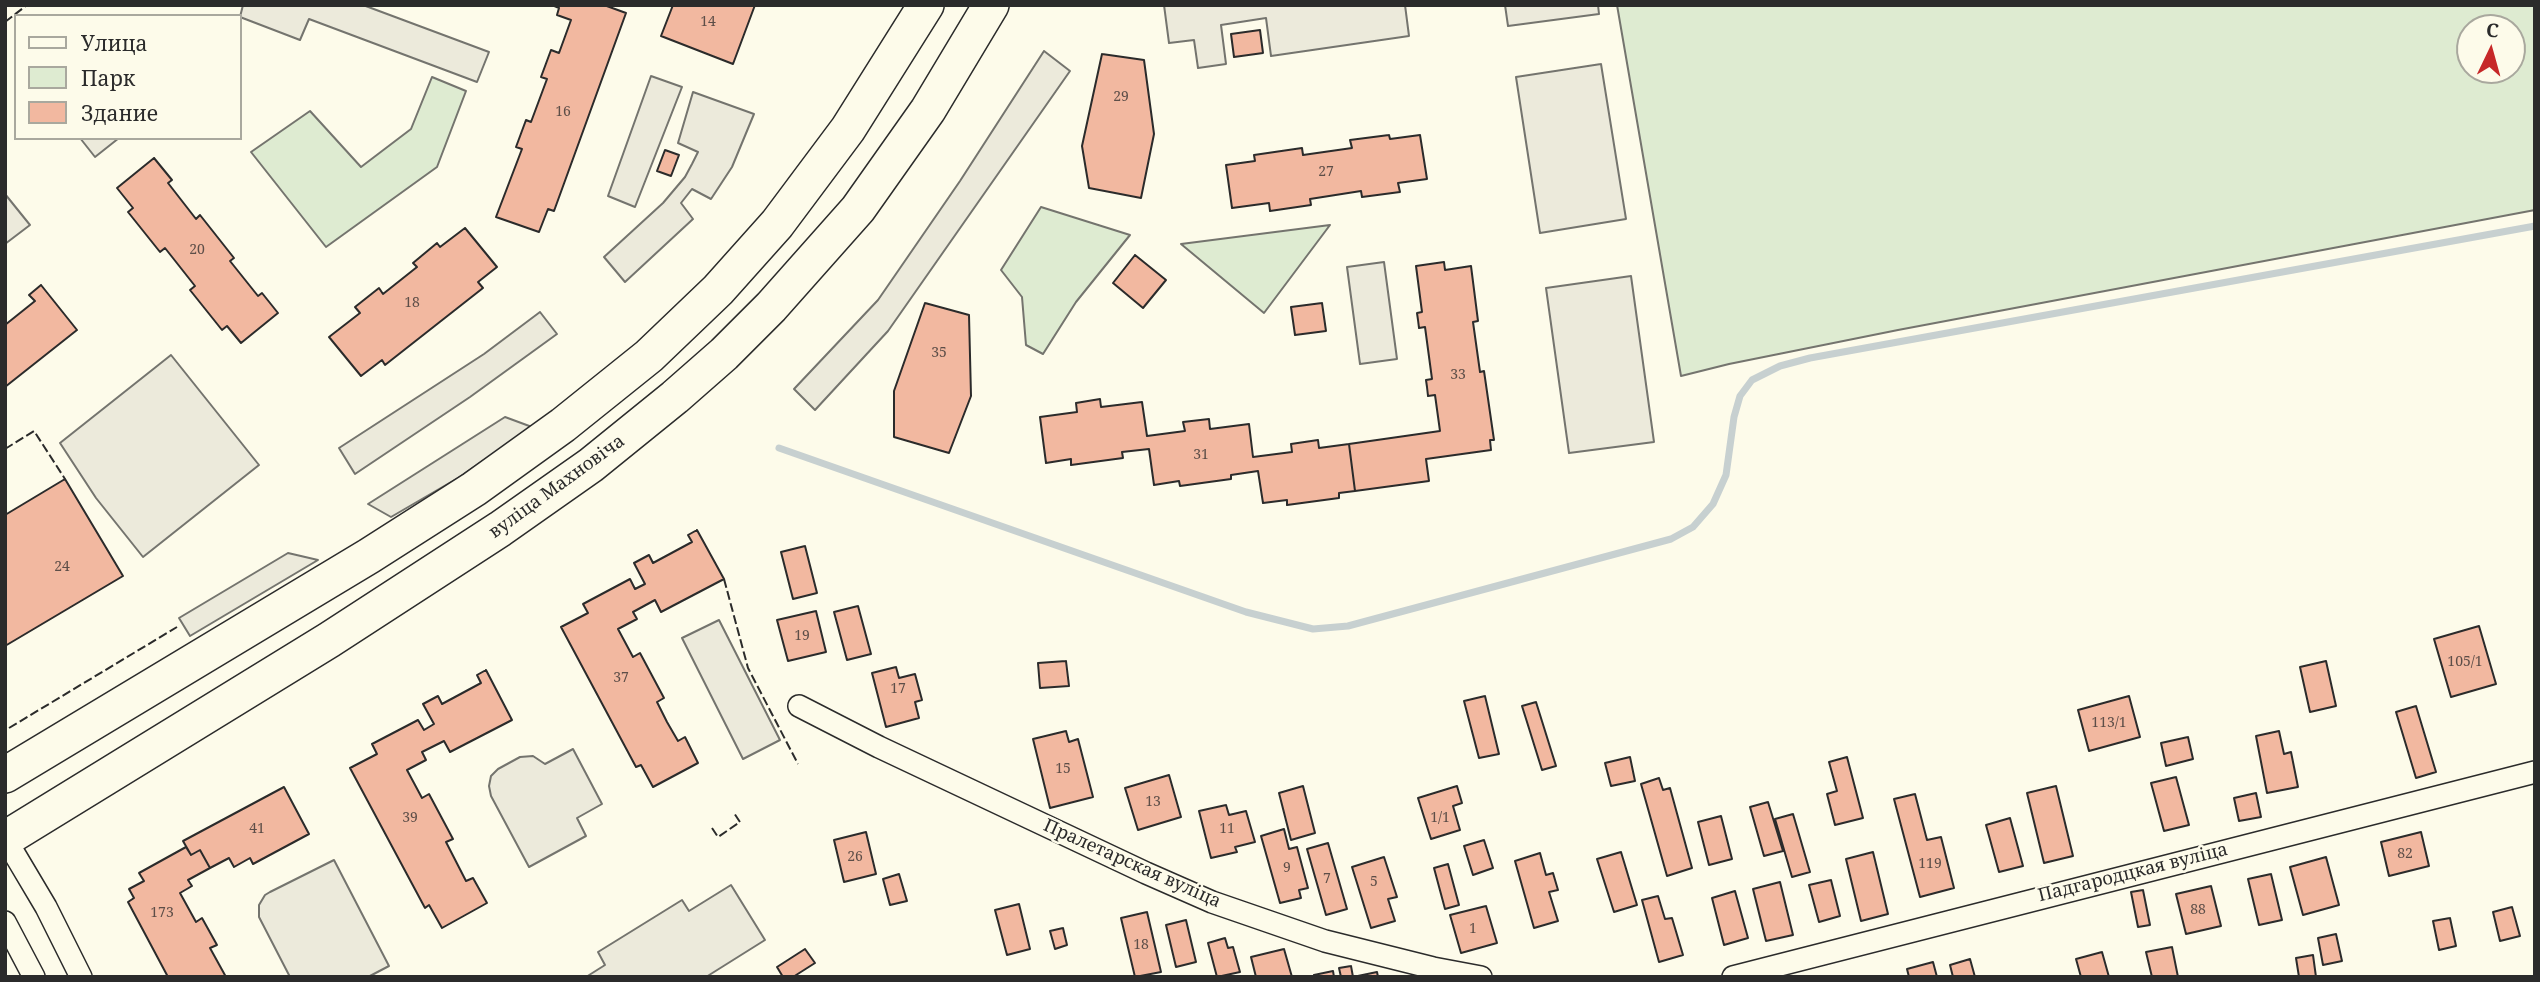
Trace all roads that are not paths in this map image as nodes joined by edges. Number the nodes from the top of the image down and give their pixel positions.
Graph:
1 (926, 5) edge
2 (991, 5) edge
3 (799, 706) dead end
4 (2535, 772) edge
5 (5, 775) edge
6 (5, 838) edge
7 (5, 922) edge
8 (34, 977) edge
9 (81, 977) edge
10 (1481, 977) edge
11 (1733, 977) edge

1 - 5 main road
2 - 6 main road, вуліца Махновіча
3 - 10 street, Пралетарская вуліца
4 - 11 street, Падгародцкая вуліца
6 - 9 street
7 - 8 street

